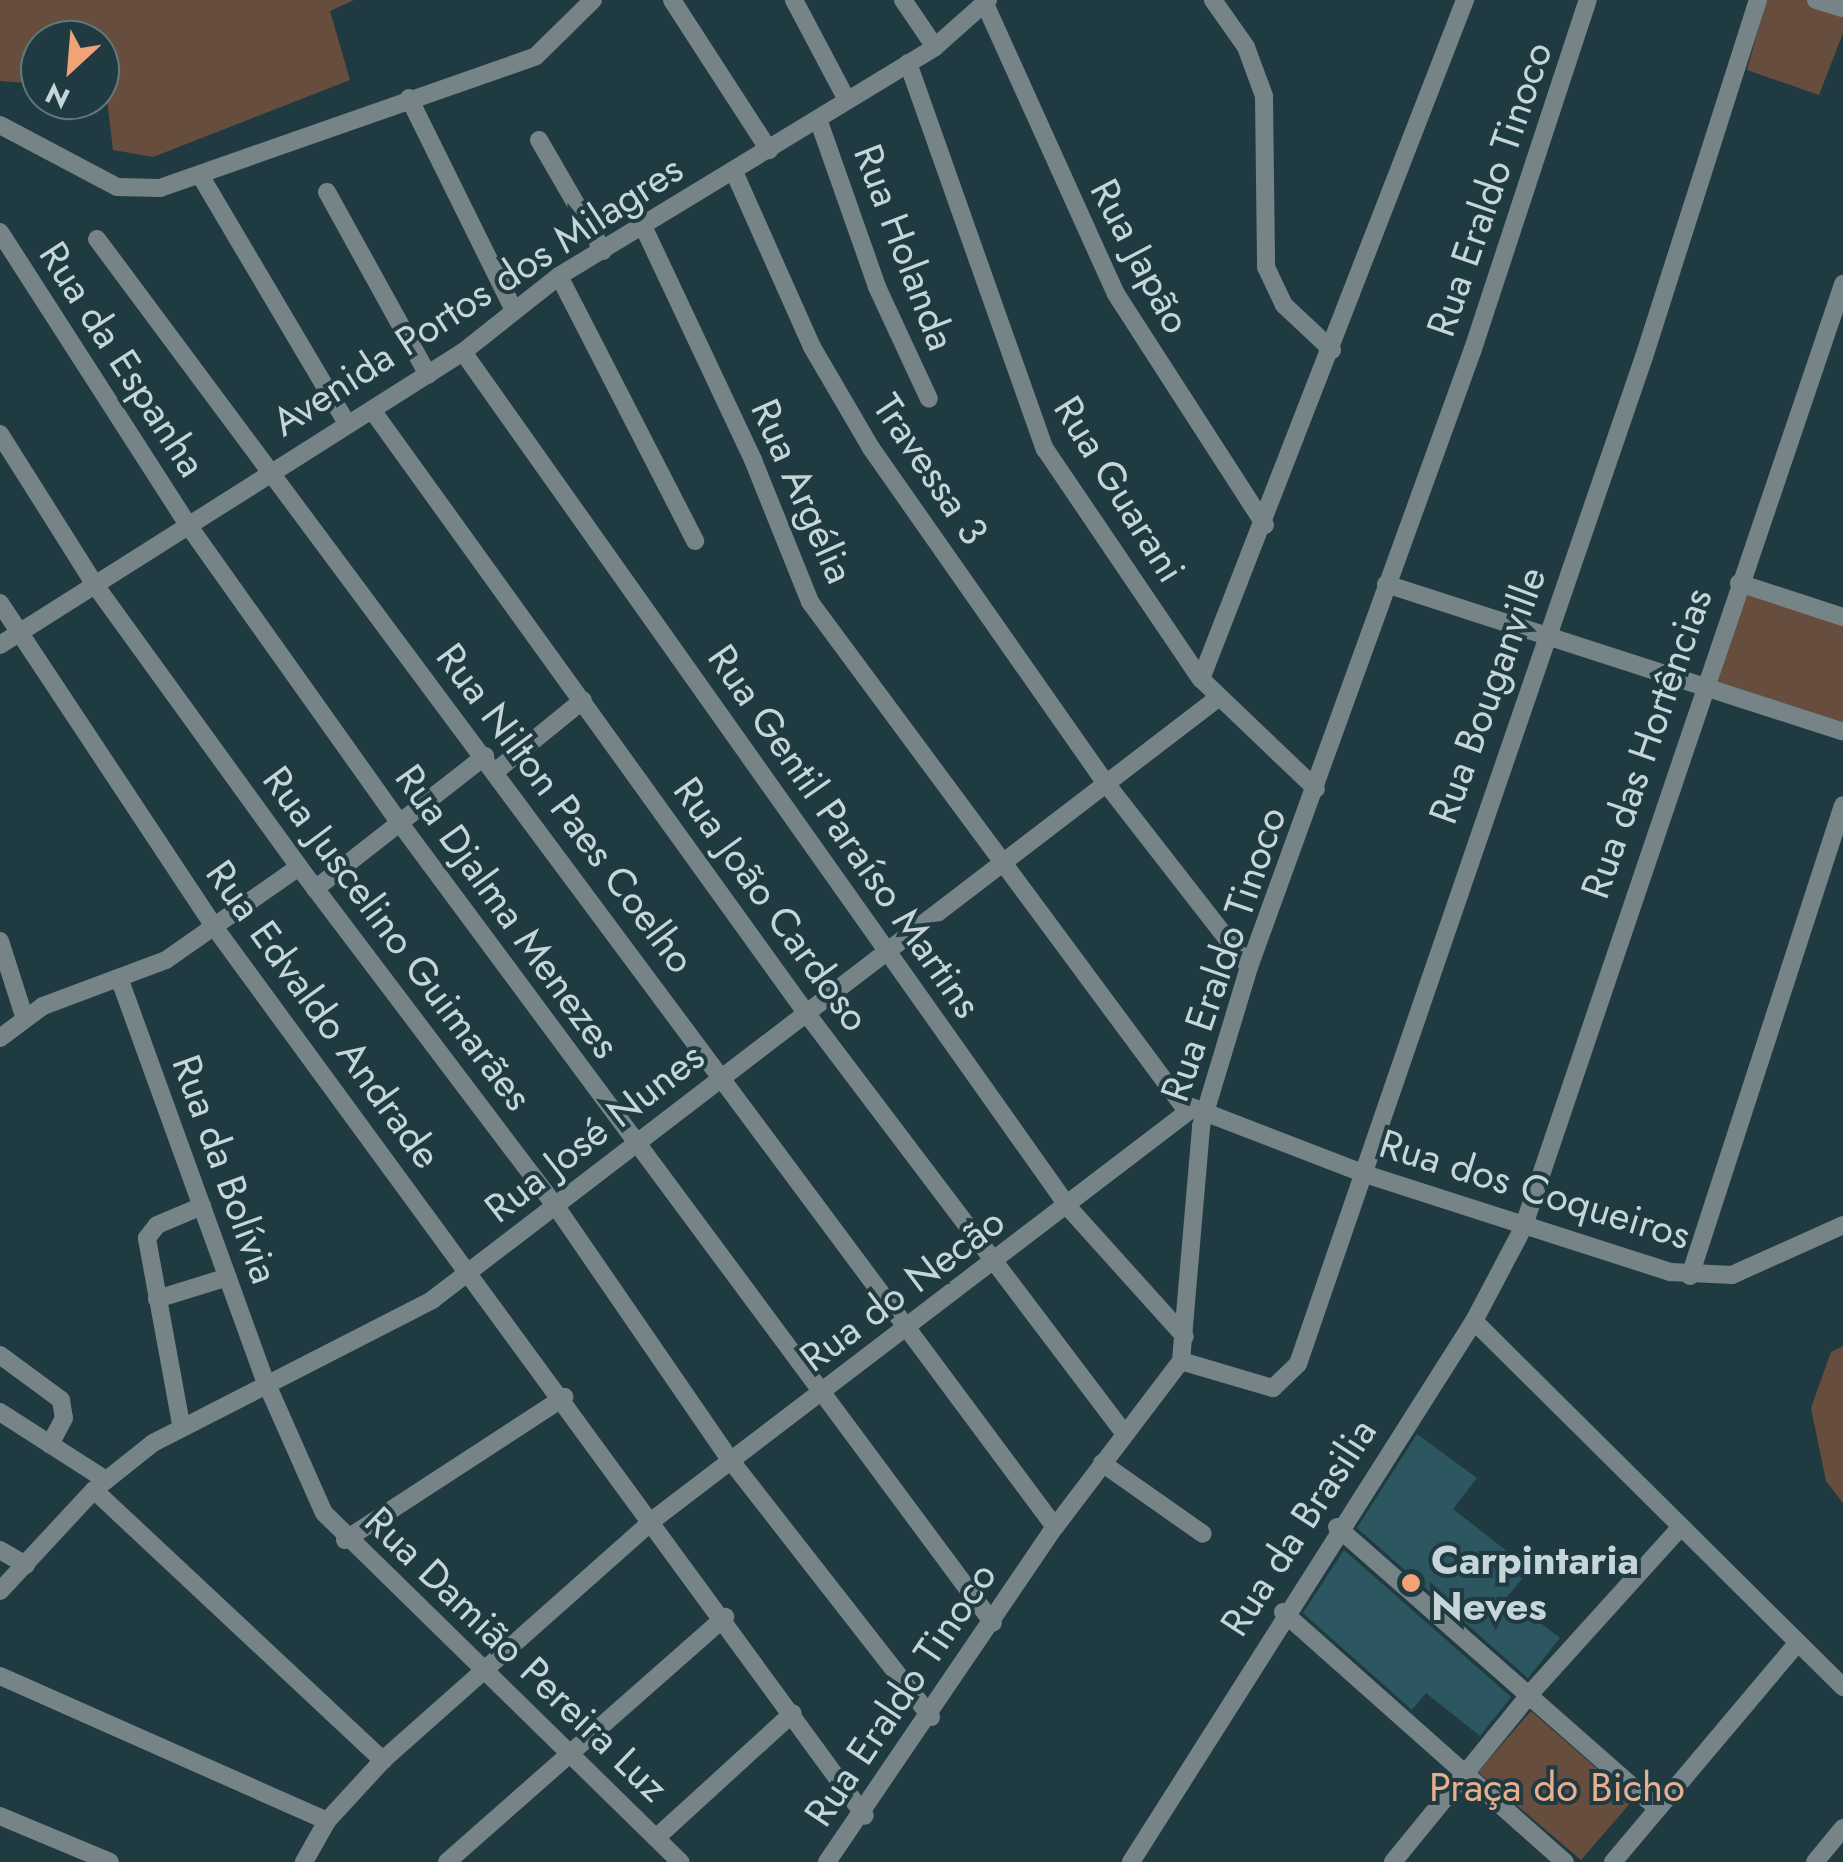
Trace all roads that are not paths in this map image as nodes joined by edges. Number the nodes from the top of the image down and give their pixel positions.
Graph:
1 (593, 0) edge
2 (672, 0) edge
3 (794, 0) edge
4 (904, 0) edge
5 (1213, 0) edge
6 (1588, 0) edge
7 (1758, 0) edge
8 (1816, 0) edge
9 (987, 2) edge
10 (1462, 4) edge
11 (1843, 8) edge
12 (935, 47) junction
13 (908, 63) junction
14 (409, 98) junction
15 (847, 100) junction
16 (818, 119) junction
17 (0, 125) edge
18 (540, 140) dead end
19 (769, 150) junction
20 (735, 174) junction
21 (200, 175) junction
22 (327, 192) dead end
23 (643, 226) junction
24 (0, 232) edge
25 (96, 239) dead end
26 (603, 251) junction
27 (560, 276) junction
28 (1843, 284) edge
29 (514, 310) junction
30 (1332, 350) junction
31 (463, 352) junction
32 (428, 375) junction
33 (929, 399) dead end
34 (372, 410) junction
35 (347, 424) junction
36 (0, 434) edge
37 (267, 471) junction
38 (188, 525) junction
39 (1264, 525) junction
40 (694, 541) dead end
41 (1386, 584) junction
42 (1739, 584) junction
43 (95, 586) junction
44 (0, 603) edge
45 (1843, 617) edge
46 (20, 633) junction
47 (1546, 636) junction
48 (0, 645) edge
49 (1202, 679) junction
50 (1704, 690) junction
51 (1218, 698) junction
52 (583, 700) junction
53 (1843, 732) edge
54 (490, 764) junction
55 (1105, 782) junction
56 (1316, 789) junction
57 (1843, 805) edge
58 (399, 822) junction
59 (1000, 864) junction
60 (299, 867) junction
61 (315, 889) junction
62 (215, 928) junction
63 (0, 942) edge
64 (886, 950) junction
65 (1248, 967) junction
66 (121, 983) junction
67 (807, 1014) junction
68 (24, 1016) junction
69 (0, 1038) edge
70 (722, 1076) junction
71 (1197, 1114) junction
72 (635, 1143) junction
73 (1366, 1174) junction
74 (555, 1204) junction
75 (202, 1206) junction
76 (1069, 1208) junction
77 (1843, 1226) edge
78 (1523, 1228) junction
79 (992, 1266) junction
80 (470, 1273) junction
81 (1690, 1276) junction
82 (228, 1277) junction
83 (157, 1298) junction
84 (1474, 1320) junction
85 (904, 1332) junction
86 (1185, 1338) junction
87 (0, 1355) edge
88 (1181, 1361) junction
89 (265, 1380) junction
90 (821, 1394) junction
91 (564, 1397) junction
92 (0, 1412) edge
93 (181, 1424) junction
94 (1124, 1433) junction
95 (50, 1444) junction
96 (731, 1461) junction
97 (1102, 1462) junction
98 (100, 1485) junction
99 (652, 1520) junction
100 (1055, 1527) junction
101 (1337, 1527) junction
102 (1682, 1527) junction
103 (1203, 1534) dead end
104 (345, 1540) junction
105 (0, 1550) edge
106 (26, 1565) junction
107 (0, 1591) edge
108 (1283, 1612) junction
109 (725, 1617) junction
110 (993, 1623) junction
111 (1798, 1642) junction
112 (481, 1671) junction
113 (0, 1676) edge
114 (1843, 1687) edge
115 (1529, 1695) junction
116 (793, 1713) junction
117 (931, 1717) junction
118 (564, 1751) junction
119 (383, 1760) junction
120 (1464, 1772) junction
121 (1658, 1809) junction
122 (0, 1816) edge
123 (865, 1816) junction
124 (327, 1821) junction
125 (1843, 1828) edge
126 (656, 1838) junction
127 (110, 1862) edge
128 (304, 1862) edge
129 (448, 1862) edge
130 (680, 1862) edge
131 (827, 1862) edge
132 (1131, 1862) edge
133 (1394, 1862) edge
134 (1565, 1862) edge
135 (1614, 1862) edge
136 (1815, 1862) edge

1 - 14 street
2 - 19 street
3 - 15 street
4 - 12 street
5 - 30 street
6 - 41 street, Rua Eraldo Tinoco
7 - 47 street, Rua Bouganville
8 - 11 street
9 - 12 street, Avenida Portos dos Milagres
9 - 39 street, Rua Japão
10 - 30 street
12 - 13 street, Avenida Portos dos Milagres
13 - 15 street, Avenida Portos dos Milagres
13 - 49 street, Rua Guarani
14 - 21 street
14 - 29 street
15 - 16 street, Avenida Portos dos Milagres
16 - 19 street, Avenida Portos dos Milagres
16 - 33 street, Rua Holanda
17 - 21 street
18 - 26 street
19 - 20 street, Avenida Portos dos Milagres
20 - 23 street, Avenida Portos dos Milagres
20 - 55 street, Travessa 3
21 - 35 street
22 - 32 street
23 - 26 street, Avenida Portos dos Milagres
23 - 59 street, Rua Argélia
24 - 38 street, Rua da Espanha
25 - 37 street, Rua Nilton Paes Coelho
26 - 27 street, Avenida Portos dos Milagres
27 - 29 street, Avenida Portos dos Milagres
27 - 40 street
28 - 42 street, Rua das Hortências
29 - 31 street, Avenida Portos dos Milagres
30 - 39 street
31 - 32 street, Avenida Portos dos Milagres
31 - 64 street, Rua Gentil Paraíso Martins
32 - 34 street, Avenida Portos dos Milagres
34 - 35 street, Avenida Portos dos Milagres
34 - 52 street, Rua João Cardoso
35 - 37 street, Avenida Portos dos Milagres
36 - 43 street, Rua Juscelino Guimarães
37 - 38 street, Avenida Portos dos Milagres
37 - 54 street, Rua Nilton Paes Coelho
38 - 43 street, Avenida Portos dos Milagres
38 - 58 street, Rua Djalma Menezes
39 - 49 street
41 - 47 street
41 - 56 street, Rua Eraldo Tinoco
42 - 45 street
42 - 50 street, Rua das Hortências
43 - 46 street, Avenida Portos dos Milagres
43 - 60 street, Rua Juscelino Guimarães
44 - 46 street, Rua Edvaldo Andrade
46 - 48 street, Avenida Portos dos Milagres
46 - 62 street, Rua Edvaldo Andrade
47 - 50 street
47 - 73 street, Rua Bouganville
49 - 51 street, Rua Guarani
50 - 53 street
50 - 78 street, Rua das Hortências
51 - 55 street, Rua José Nunes
51 - 56 street, Rua Guarani
52 - 54 street
52 - 67 street, Rua João Cardoso
54 - 58 street
54 - 70 street, Rua Nilton Paes Coelho
55 - 59 street, Rua José Nunes
55 - 65 street, Travessa 3
56 - 65 street, Rua Eraldo Tinoco
57 - 81 street
58 - 61 street
58 - 72 street, Rua Djalma Menezes
59 - 64 street, Rua José Nunes
59 - 71 street, Rua Argélia
60 - 61 street, Rua Juscelino Guimarães
60 - 62 street
61 - 74 street, Rua Juscelino Guimarães
62 - 66 street
62 - 80 street, Rua Edvaldo Andrade
63 - 68 street
64 - 67 street, Rua José Nunes
64 - 76 street, Rua Gentil Paraíso Martins
65 - 71 street, Rua Eraldo Tinoco
66 - 68 street
66 - 75 street, Rua da Bolívia
67 - 70 street, Rua José Nunes
67 - 79 street, Rua João Cardoso
68 - 69 street
70 - 72 street, Rua José Nunes
70 - 85 street, Rua Nilton Paes Coelho
71 - 73 street, Rua dos Coqueiros
71 - 76 street, Rua do Necão
71 - 86 street, Rua Eraldo Tinoco
72 - 74 street, Rua José Nunes
72 - 90 street, Rua Djalma Menezes
73 - 78 street, Rua dos Coqueiros
73 - 88 street, Rua Bouganville
74 - 80 street, Rua José Nunes
74 - 96 street, Rua Juscelino Guimarães
75 - 82 street, Rua da Bolívia
75 - 83 street
76 - 79 street, Rua do Necão
76 - 86 street, Rua Gentil Paraíso Martins
77 - 81 street, Rua dos Coqueiros
78 - 81 street, Rua dos Coqueiros
78 - 84 street, Rua da Brasilia
79 - 85 street, Rua do Necão
79 - 94 street, Rua João Cardoso
80 - 89 street, Rua José Nunes
80 - 91 street, Rua Edvaldo Andrade
82 - 83 street
82 - 89 street, Rua da Bolívia
83 - 93 street
84 - 101 street, Rua da Brasilia
84 - 102 street
85 - 90 street, Rua do Necão
85 - 100 street, Rua Nilton Paes Coelho
86 - 88 street, Rua Eraldo Tinoco
87 - 95 street
88 - 94 street, Rua Eraldo Tinoco
89 - 93 street, Rua José Nunes
89 - 104 street, Rua Damião Pereira Luz
90 - 96 street, Rua do Necão
90 - 110 street, Rua Djalma Menezes
91 - 99 street, Rua Edvaldo Andrade
91 - 104 street
92 - 95 street
93 - 98 street, Rua José Nunes
94 - 97 street, Rua Eraldo Tinoco
95 - 98 street
96 - 99 street, Rua do Necão
96 - 117 street, Rua Juscelino Guimarães
97 - 100 street, Rua Eraldo Tinoco
97 - 103 street
98 - 106 street, Rua José Nunes
98 - 119 street
99 - 109 street, Rua Edvaldo Andrade
99 - 112 street, Rua do Necão
100 - 110 street, Rua Eraldo Tinoco
101 - 108 street, Rua da Brasilia
101 - 115 street
102 - 111 street
102 - 115 street
104 - 112 street, Rua Damião Pereira Luz
105 - 106 street
106 - 107 street, Rua José Nunes
108 - 120 street
108 - 132 street, Rua da Brasilia
109 - 116 street, Rua Edvaldo Andrade
109 - 118 street
110 - 117 street, Rua Eraldo Tinoco
111 - 114 street
111 - 121 street
112 - 118 street, Rua Damião Pereira Luz
112 - 119 street, Rua do Necão
113 - 124 street
115 - 120 street
115 - 121 street
116 - 123 street, Rua Edvaldo Andrade
116 - 126 street
117 - 123 street, Rua Eraldo Tinoco
118 - 126 street, Rua Damião Pereira Luz
118 - 129 street
119 - 124 street, Rua do Necão
120 - 133 street
120 - 134 street
121 - 135 street
122 - 127 street
123 - 131 street, Rua Eraldo Tinoco
124 - 128 street, Rua do Necão
125 - 136 street
126 - 130 street, Rua Damião Pereira Luz

